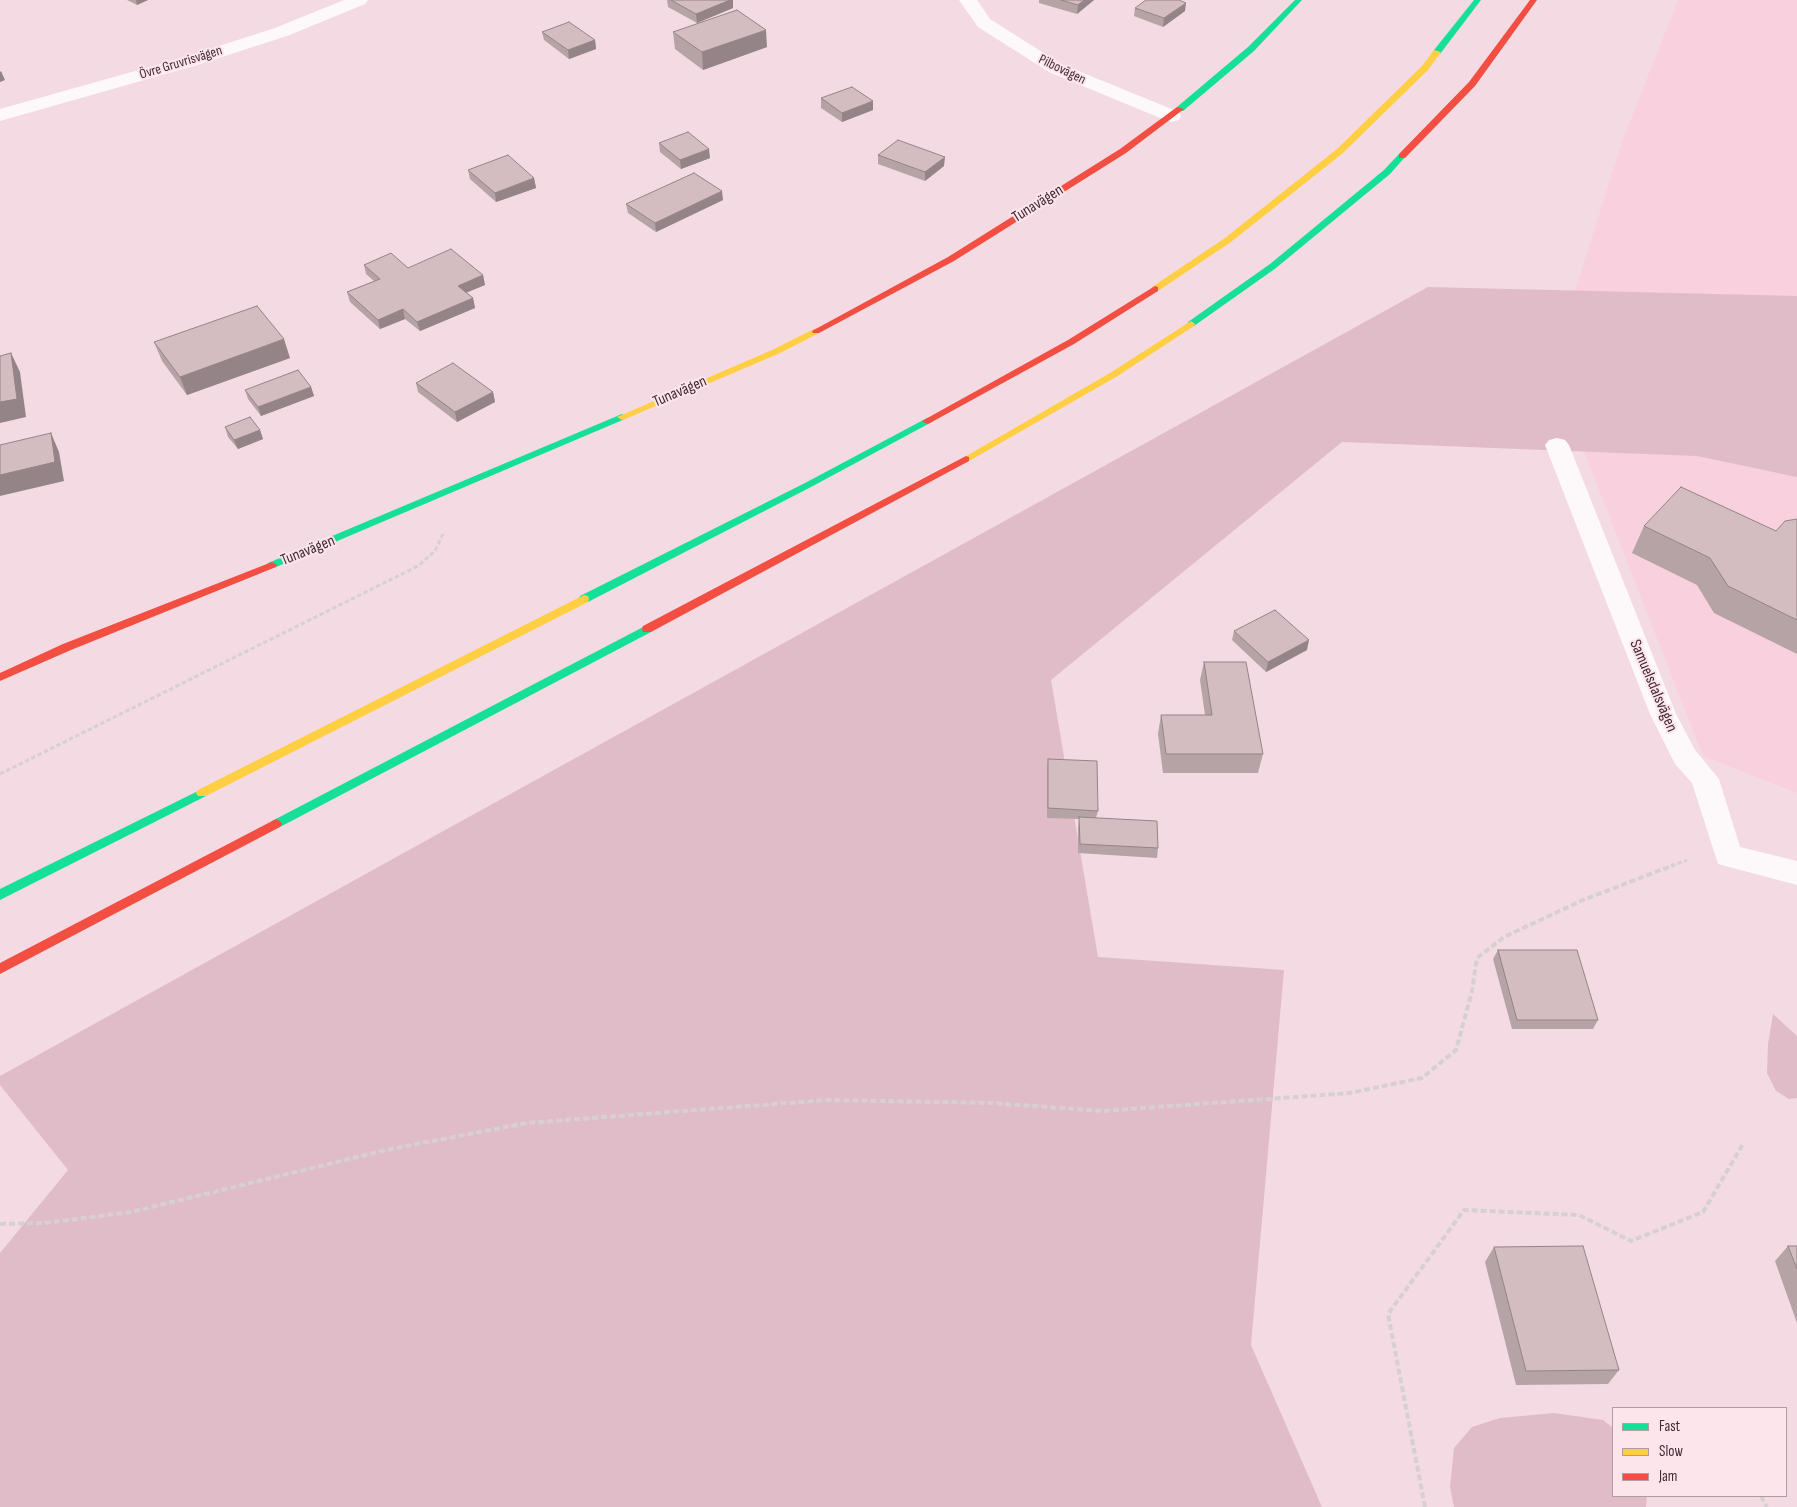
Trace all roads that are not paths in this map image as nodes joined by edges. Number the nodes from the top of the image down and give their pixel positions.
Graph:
1 (359, 0) edge
2 (968, 0) edge
3 (1299, 0) edge
4 (1478, 0) edge
5 (1534, 0) edge
6 (0, 115) edge
7 (1172, 116) junction
8 (1557, 445) dead end
9 (0, 677) edge
10 (1797, 873) edge
11 (0, 895) edge
12 (0, 969) edge

1 - 6 street, Övre Gruvrisvägen
2 - 7 street, Pilbovägen
3 - 7 main road, Tunavägen
4 - 11 main road
5 - 12 main road
7 - 9 main road, Tunavägen
8 - 10 street, Samuelsdalsvägen

